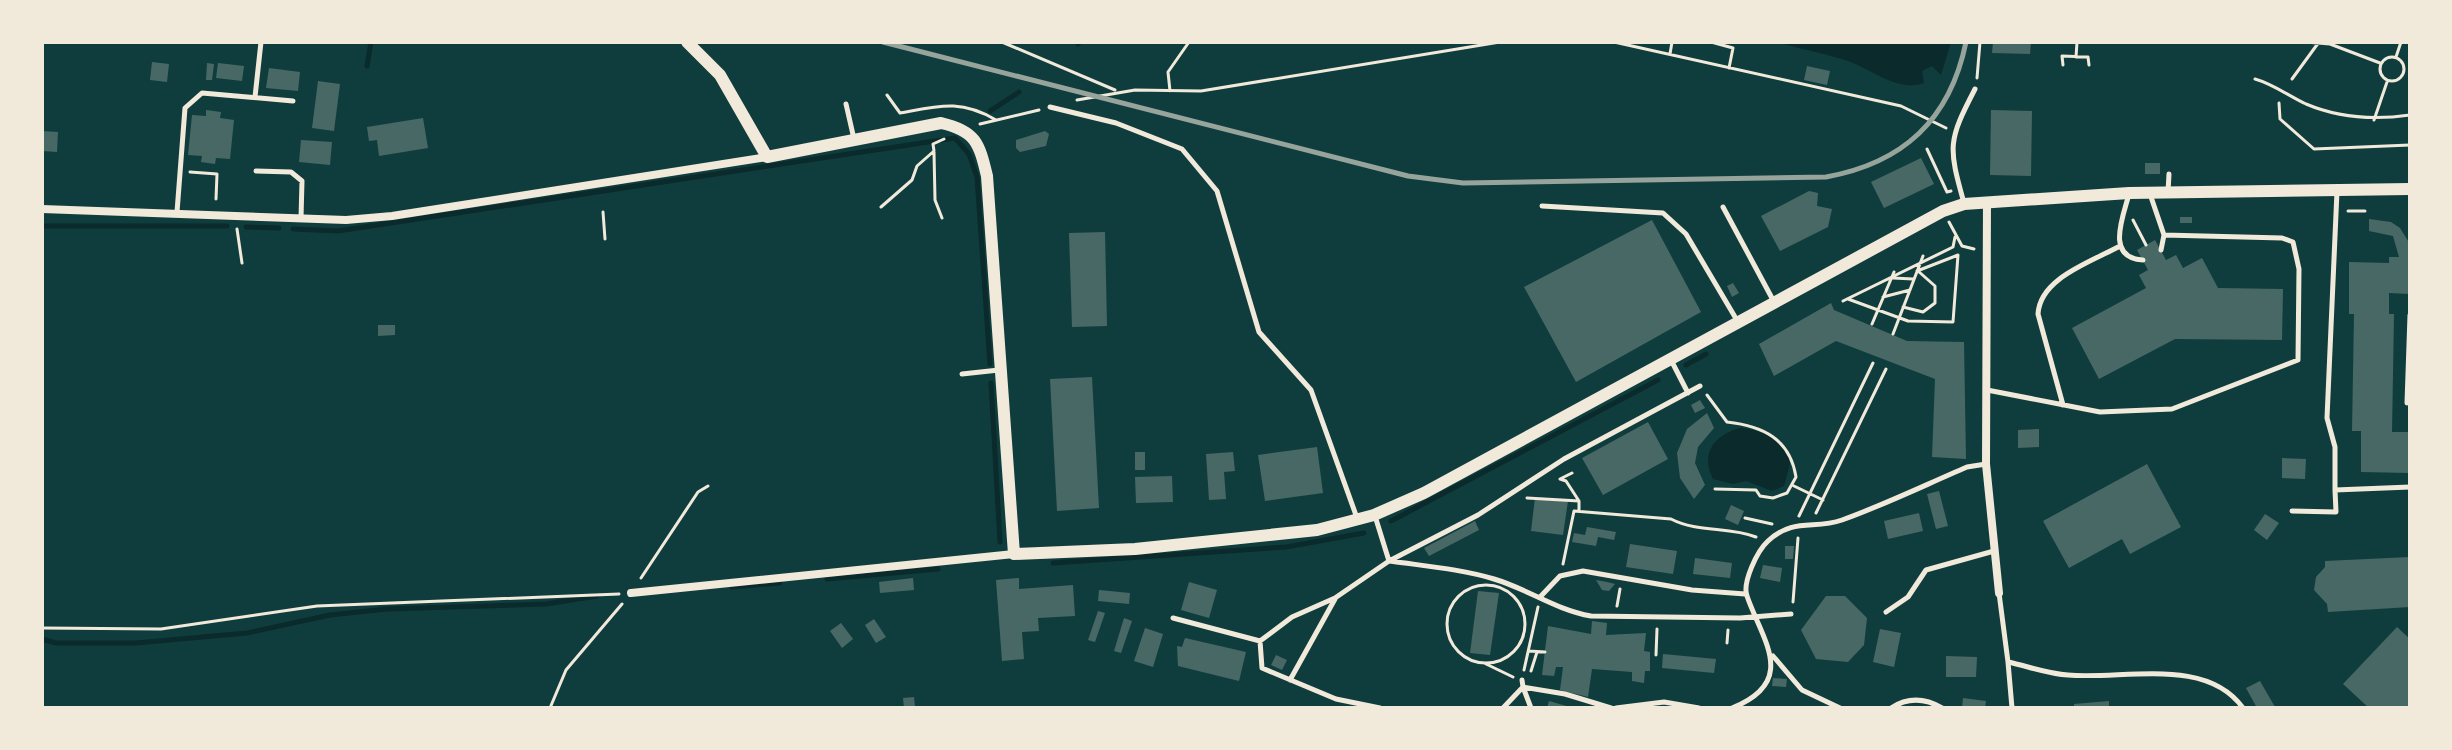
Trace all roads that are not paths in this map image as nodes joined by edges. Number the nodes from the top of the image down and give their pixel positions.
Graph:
1 (261, 42) edge
2 (687, 42) edge
3 (1975, 89) road end
4 (255, 97) junction
5 (293, 101) dead end
6 (846, 104) dead end
7 (1050, 107) road end
8 (854, 140) junction
9 (767, 157) junction
10 (256, 171) dead end
11 (2169, 174) dead end
12 (2410, 189) edge
13 (2337, 190) junction
14 (2168, 192) junction
15 (2129, 193) junction
16 (2149, 193) junction
17 (1987, 200) junction
18 (1964, 204) junction
19 (1542, 206) dead end
20 (1723, 207) dead end
21 (42, 209) edge
22 (177, 212) junction
23 (301, 218) junction
24 (2164, 235) junction
25 (2120, 246) junction
26 (2161, 250) dead end
27 (2143, 260) dead end
28 (1775, 305) junction
29 (2410, 315) edge
30 (1739, 323) junction
31 (1671, 359) junction
32 (1000, 370) junction
33 (962, 374) dead end
34 (1700, 386) road end
35 (1984, 389) junction
36 (1688, 393) junction
37 (2407, 403) dead end
38 (2063, 405) junction
39 (1986, 464) junction
40 (2410, 487) edge
41 (2335, 490) junction
42 (2292, 511) dead end
43 (1374, 515) junction
44 (1358, 520) junction
45 (1995, 551) junction
46 (1014, 554) junction
47 (1389, 561) junction
48 (631, 593) road end
49 (1999, 593) joint
50 (1745, 594) junction
51 (1541, 596) junction
52 (1335, 598) junction
53 (1886, 612) dead end
54 (1791, 614) road end
55 (1757, 615) junction
56 (1173, 618) dead end
57 (1260, 641) junction
58 (1772, 655) junction
59 (2008, 662) junction
60 (1290, 680) junction
61 (1522, 684) junction
62 (1380, 708) edge
63 (1503, 708) edge
64 (1531, 708) edge
65 (1613, 708) edge
66 (1699, 708) edge
67 (1732, 708) edge
68 (1840, 708) edge
69 (1891, 708) edge
70 (1942, 708) edge
71 (2012, 708) edge
72 (2243, 708) edge

1 - 4 lane
2 - 9 street
3 - 18 lane
4 - 5 lane
4 - 22 lane
6 - 8 lane
7 - 44 lane
8 - 9 street
8 - 32 street
9 - 23 street
10 - 23 lane
11 - 14 lane
12 - 13 street
13 - 14 street
13 - 41 lane
14 - 16 street
15 - 16 street
15 - 17 street
15 - 25 lane
16 - 24 lane
17 - 18 street
17 - 35 street
18 - 28 street
19 - 30 lane
20 - 28 lane
21 - 22 street
22 - 23 street
24 - 26 lane
24 - 38 lane
25 - 27 lane
25 - 38 lane
28 - 30 street
29 - 37 lane
30 - 31 street
31 - 36 lane
31 - 43 street
32 - 33 lane
32 - 46 street
34 - 36 lane
35 - 38 lane
35 - 39 street
36 - 47 lane
39 - 45 street
39 - 50 lane
40 - 41 lane
41 - 42 lane
43 - 44 street
43 - 47 lane
44 - 46 street
45 - 49 street
45 - 53 lane
46 - 48 street
47 - 51 lane
47 - 52 lane
49 - 59 lane
50 - 51 lane
50 - 55 lane
51 - 55 lane
52 - 57 lane
52 - 60 lane
54 - 55 lane
55 - 58 lane
56 - 57 lane
57 - 60 lane
58 - 67 lane
58 - 68 lane
59 - 71 lane
59 - 72 lane
60 - 62 lane
61 - 63 lane
61 - 64 lane
61 - 65 lane
65 - 66 lane
69 - 70 lane

